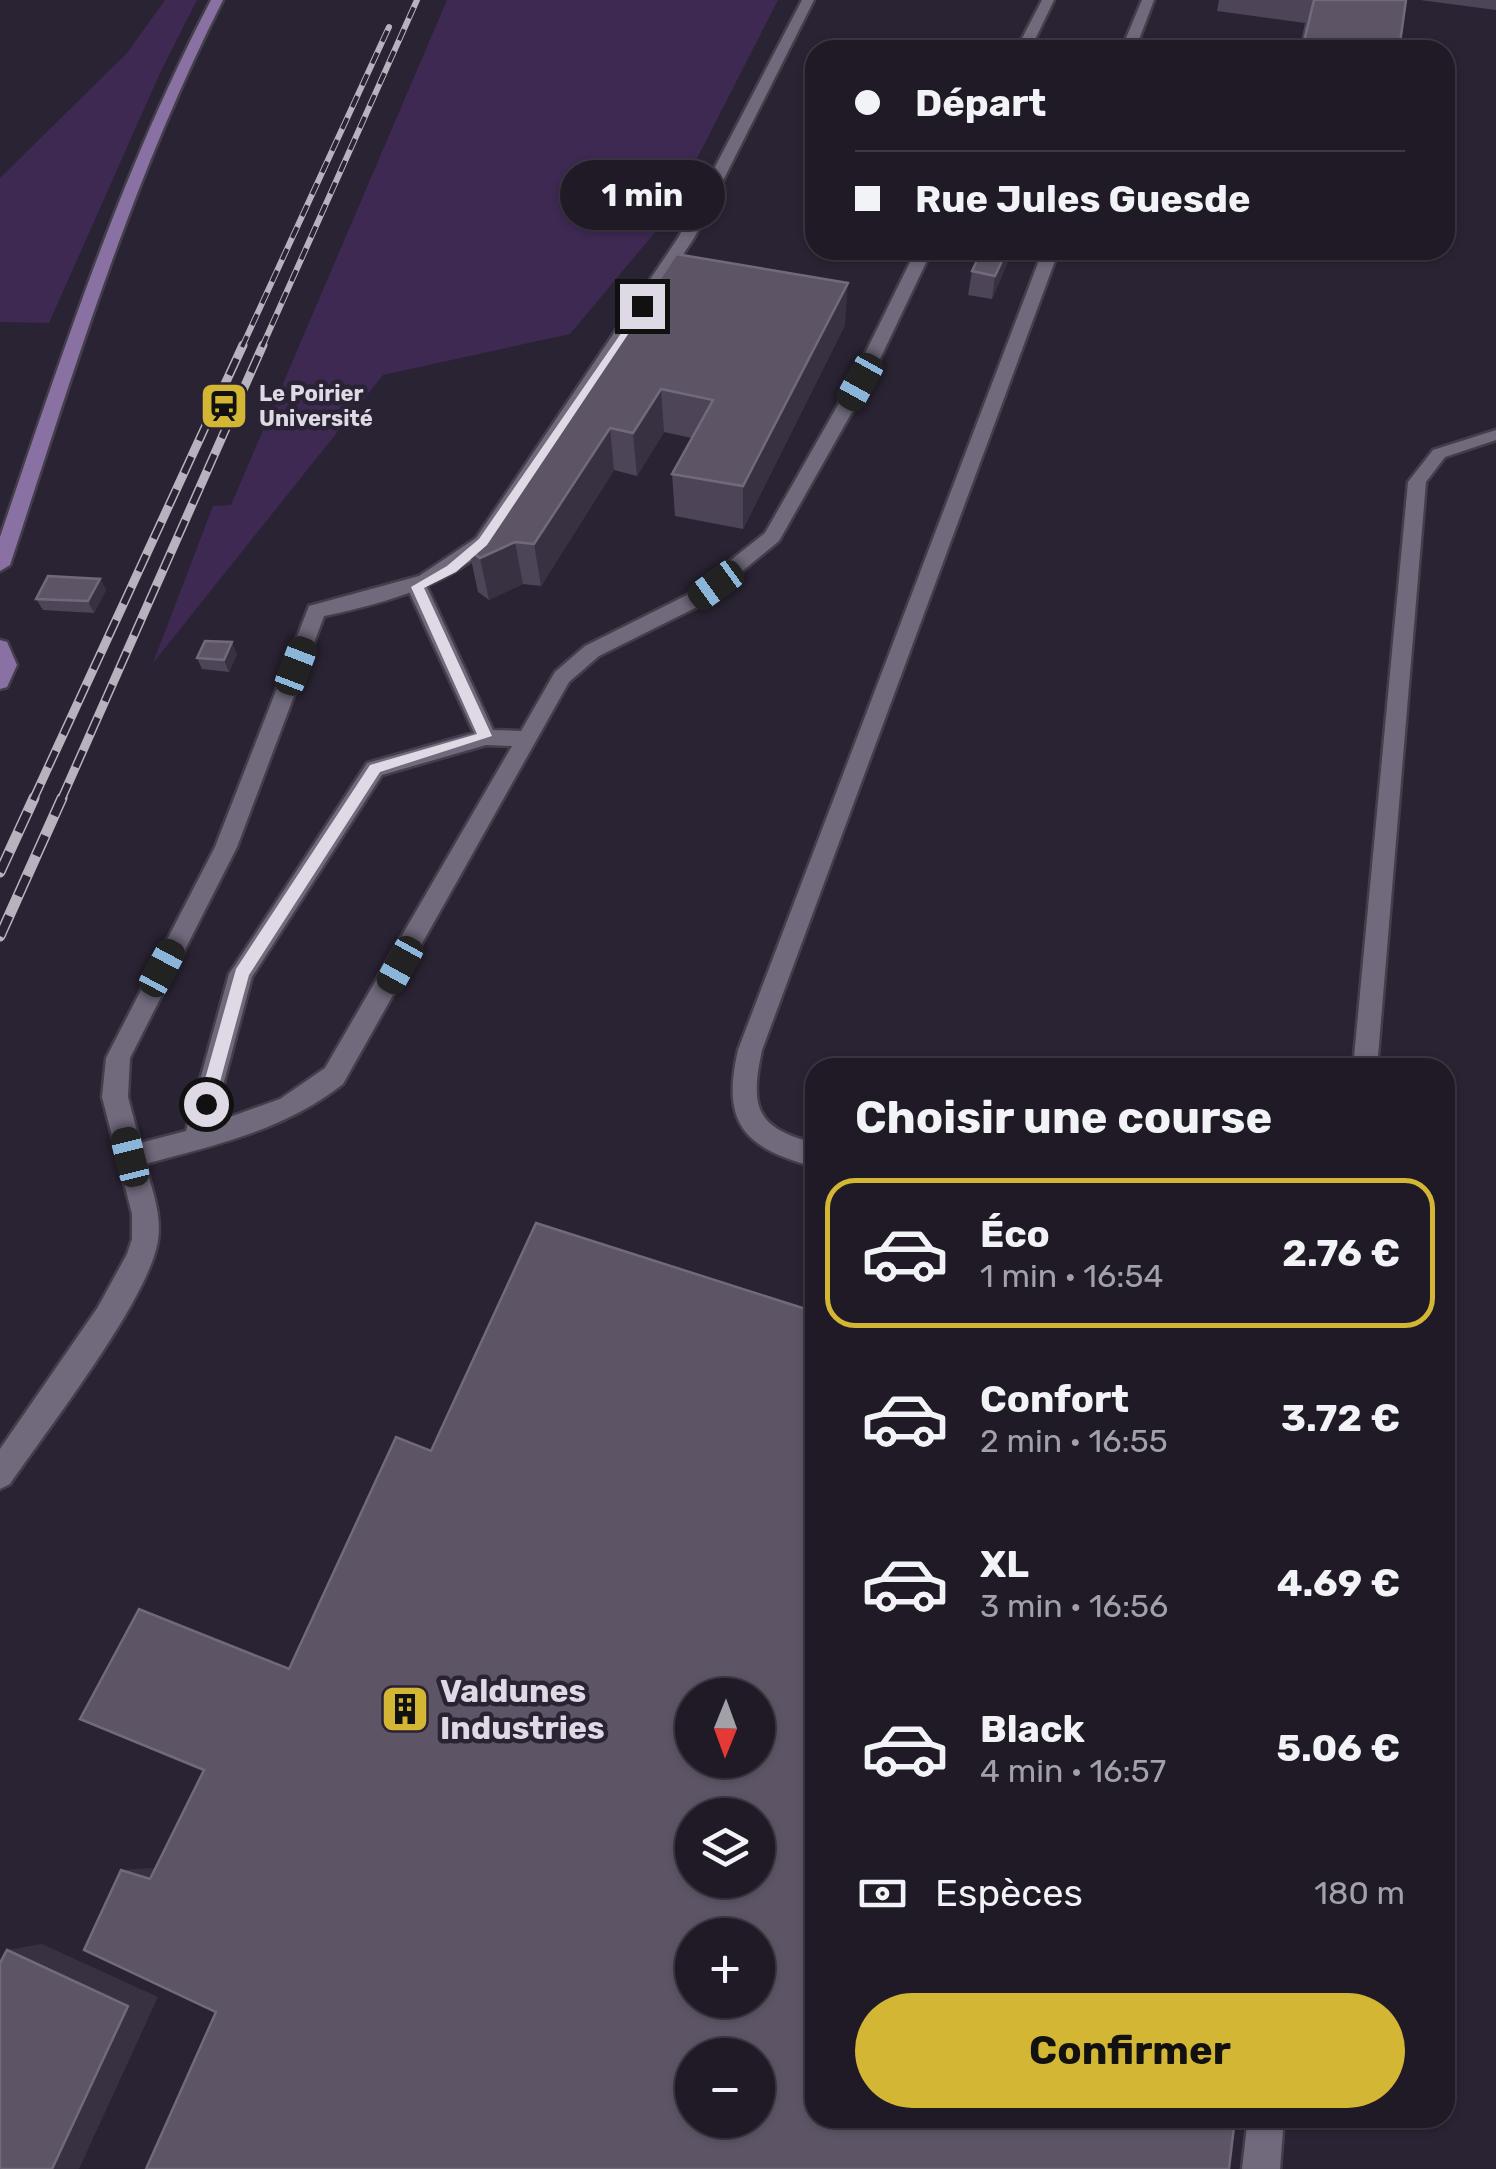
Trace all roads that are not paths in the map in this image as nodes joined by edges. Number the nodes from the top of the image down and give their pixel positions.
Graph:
1 (217, 0) edge
2 (808, 0) edge
3 (1048, 0) edge
4 (1148, 0) edge
5 (1028, 40) edge
6 (1132, 40) edge
7 (919, 260) edge
8 (1047, 260) edge
9 (1496, 436) edge
10 (0, 565) edge
11 (417, 587) junction
12 (0, 647) edge
13 (0, 682) edge
14 (486, 736) junction
15 (527, 740) junction
16 (1366, 1058) edge
17 (197, 1137) junction
18 (805, 1151) edge
19 (130, 1157) junction
20 (0, 1474) edge
21 (1265, 2128) edge
22 (1261, 2169) edge

1 - 10 street
2 - 11 street
3 - 5 street
4 - 6 street
7 - 15 street
8 - 18 street
9 - 16 street
11 - 14 street
11 - 19 street
12 - 13 street
14 - 15 street
14 - 17 street
15 - 17 street
17 - 19 street
19 - 20 street
21 - 22 street

